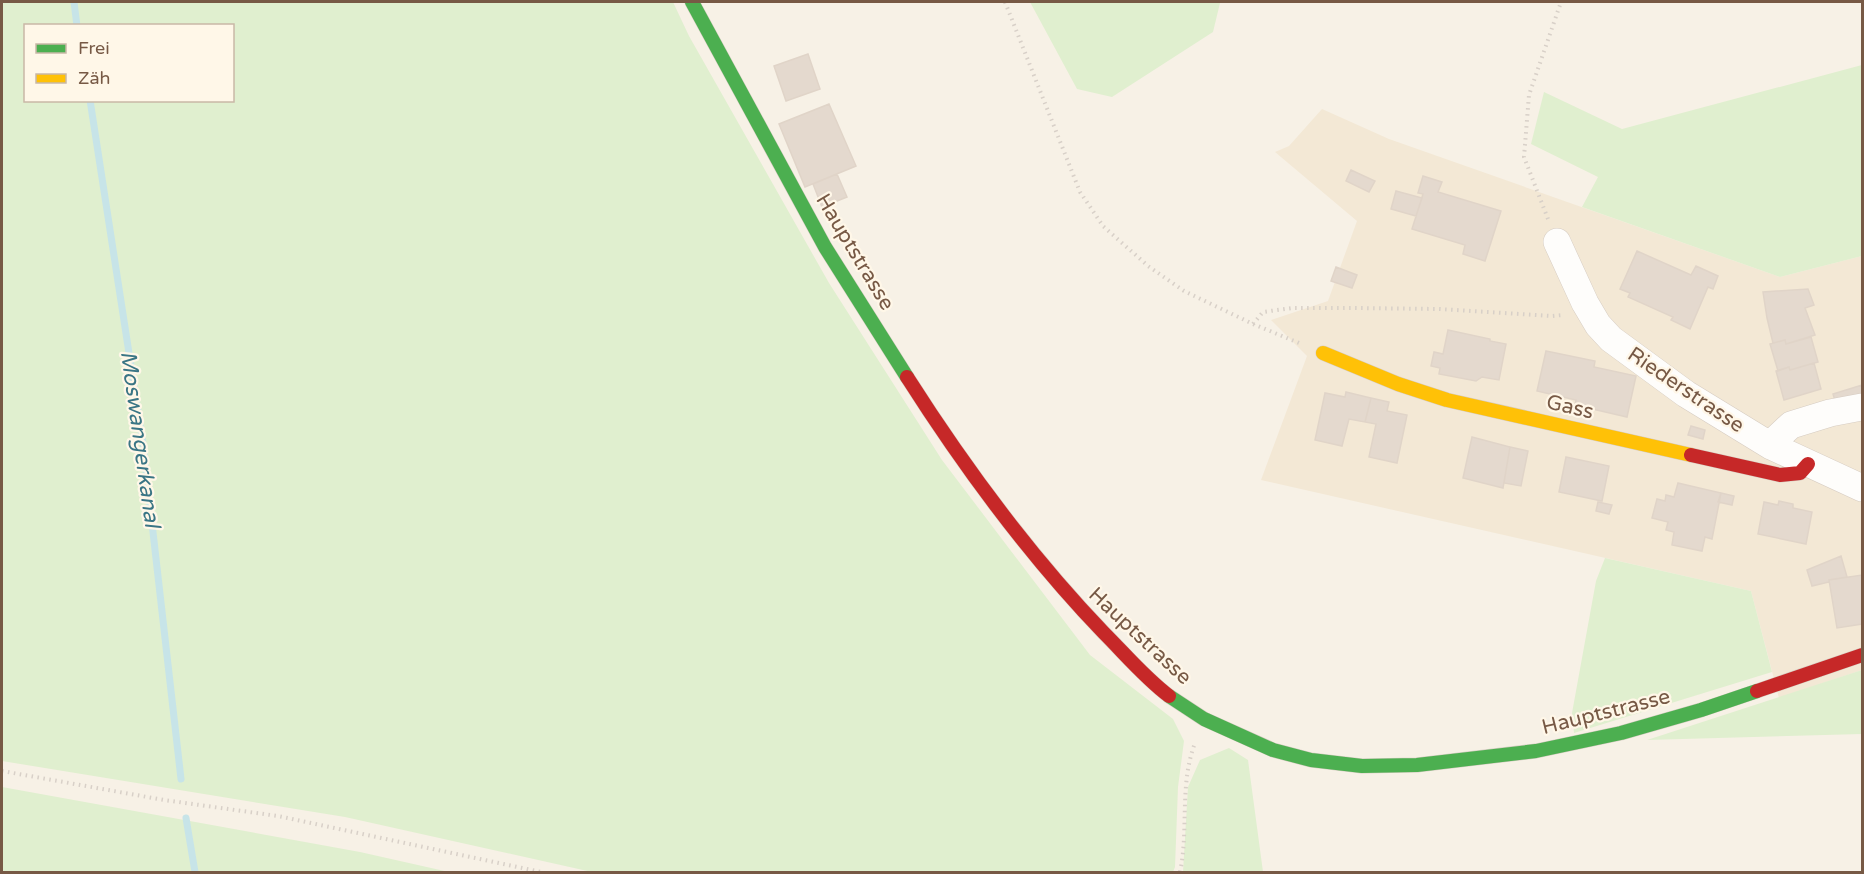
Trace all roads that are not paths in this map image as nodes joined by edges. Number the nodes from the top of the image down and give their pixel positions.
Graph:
1 (692, 2) edge
2 (1557, 242) road end
3 (1323, 353) road end
4 (1863, 407) edge
5 (1771, 446) junction
6 (1808, 464) junction
7 (1863, 488) edge
8 (1863, 655) edge

1 - 8 street, Hauptstrasse
2 - 5 street, Riederstrasse
3 - 6 street, Gass
4 - 5 street
5 - 6 street, Riederstrasse
6 - 7 street, Riederstrasse

